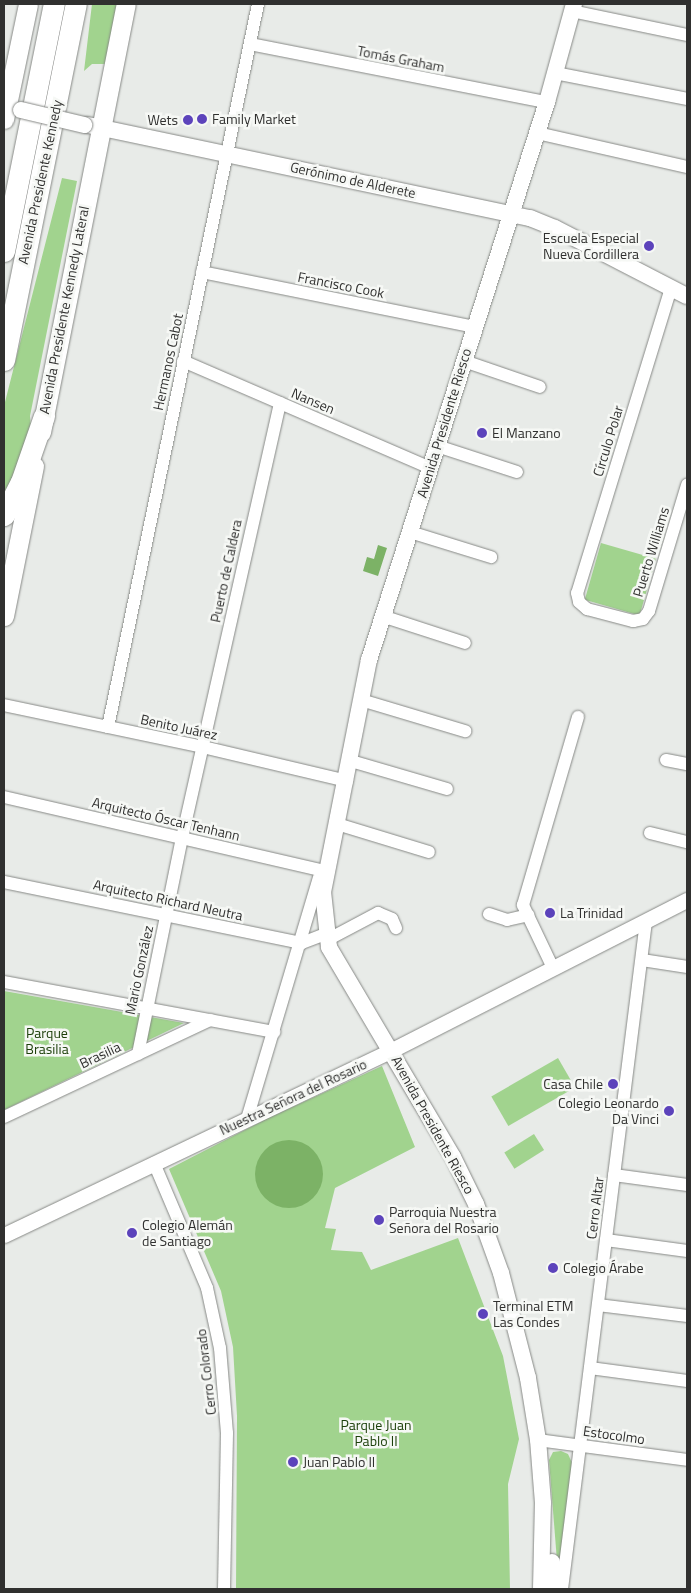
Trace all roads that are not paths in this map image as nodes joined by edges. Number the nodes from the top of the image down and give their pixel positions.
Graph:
1 (28, 4) edge
2 (54, 4) edge
3 (76, 4) edge
4 (126, 4) edge
5 (258, 4) edge
6 (573, 7) edge
7 (687, 35) edge
8 (250, 44) junction
9 (556, 73) junction
10 (687, 99) edge
11 (547, 102) junction
12 (9, 110) edge
13 (92, 126) junction
14 (537, 133) junction
15 (227, 153) junction
16 (687, 167) edge
17 (511, 214) junction
18 (4, 251) edge
19 (202, 272) junction
20 (671, 288) junction
21 (687, 296) edge
22 (474, 327) junction
23 (4, 360) edge
24 (184, 361) junction
25 (464, 361) junction
26 (540, 387) dead end
27 (280, 403) junction
28 (44, 416) junction
29 (437, 446) junction
30 (430, 468) junction
31 (517, 472) dead end
32 (687, 485) edge
33 (4, 516) edge
34 (410, 532) junction
35 (491, 557) dead end
36 (579, 602) joint
37 (4, 616) edge
38 (382, 616) junction
39 (465, 643) dead end
40 (361, 700) junction
41 (4, 705) edge
42 (578, 717) dead end
43 (108, 727) junction
44 (465, 732) dead end
45 (203, 747) junction
46 (666, 760) dead end
47 (351, 761) junction
48 (687, 764) edge
49 (347, 781) junction
50 (447, 789) dead end
51 (4, 797) edge
52 (337, 824) junction
53 (650, 833) dead end
54 (182, 838) junction
55 (687, 842) edge
56 (331, 846) junction
57 (428, 852) dead end
58 (321, 870) junction
59 (4, 882) edge
60 (687, 900) edge
61 (489, 914) dead end
62 (166, 915) junction
63 (528, 915) junction
64 (646, 921) junction
65 (396, 928) dead end
66 (326, 937) junction
67 (302, 943) junction
68 (642, 960) junction
69 (687, 967) edge
70 (553, 968) junction
71 (4, 982) edge
72 (147, 1008) junction
73 (210, 1020) junction
74 (274, 1032) junction
75 (392, 1050) junction
76 (138, 1054) junction
77 (4, 1117) edge
78 (247, 1119) junction
79 (154, 1163) junction
80 (614, 1175) junction
81 (687, 1185) edge
82 (4, 1234) edge
83 (606, 1240) junction
84 (687, 1251) edge
85 (598, 1305) junction
86 (687, 1316) edge
87 (590, 1368) junction
88 (687, 1380) edge
89 (538, 1440) junction
90 (580, 1446) junction
91 (687, 1460) edge
92 (542, 1503) junction
93 (224, 1589) edge
94 (541, 1589) edge
95 (553, 1589) edge
96 (562, 1589) edge

1 - 12 main road
2 - 18 highway, Avenida Presidente Kennedy
3 - 23 highway, Avenida Presidente Kennedy
4 - 13 main road, Avenida Presidente Kennedy Lateral
5 - 8 street, Hermanos Cabot
6 - 7 street
6 - 9 main road, Avenida Presidente Riesco
8 - 11 street, Tomás Graham
8 - 15 street, Hermanos Cabot
9 - 10 street
9 - 11 main road, Avenida Presidente Riesco
11 - 14 main road, Avenida Presidente Riesco
12 - 13 main road, Gerónimo de Alderete, bridge
13 - 15 main road, Gerónimo de Alderete
13 - 28 main road, Avenida Presidente Kennedy Lateral
14 - 16 street
14 - 17 main road, Avenida Presidente Riesco
15 - 17 main road, Gerónimo de Alderete
15 - 19 street, Hermanos Cabot
17 - 20 main road, Gerónimo de Alderete
17 - 22 main road, Avenida Presidente Riesco
19 - 22 street, Francisco Cook
19 - 24 street, Hermanos Cabot
20 - 21 main road, Gerónimo de Alderete
20 - 36 street, Círculo Polar
22 - 25 main road, Avenida Presidente Riesco
24 - 27 street, Nansen
24 - 43 street, Hermanos Cabot
25 - 26 street
25 - 29 main road, Avenida Presidente Riesco
27 - 30 street, Nansen
27 - 45 street, Puerto de Caldera
28 - 33 highway
28 - 37 main road, Avenida Presidente Kennedy Lateral
29 - 30 main road, Avenida Presidente Riesco
29 - 31 street
30 - 34 main road, Avenida Presidente Riesco
32 - 36 street, Puerto Williams
34 - 35 street
34 - 38 main road, Avenida Presidente Riesco
38 - 39 street
38 - 40 main road, Avenida Presidente Riesco
40 - 44 street
40 - 47 main road, Avenida Presidente Riesco
41 - 43 street, Benito Juárez
42 - 63 street
43 - 45 street, Benito Juárez
45 - 49 street, Benito Juárez
45 - 54 street, Mario González
46 - 48 street
47 - 49 main road, Avenida Presidente Riesco
47 - 50 street
49 - 52 main road, Avenida Presidente Riesco
51 - 54 street, Arquitecto Óscar Tenhann
52 - 56 main road, Avenida Presidente Riesco
52 - 57 street
53 - 55 street
54 - 58 street, Arquitecto Óscar Tenhann
54 - 62 street, Mario González
56 - 58 street, Avenida Presidente Riesco
56 - 66 main road, Avenida Presidente Riesco
58 - 67 street, Avenida Presidente Riesco
59 - 62 street, Arquitecto Richard Neutra
60 - 64 street, Nuestra Señora del Rosario
61 - 63 street
62 - 67 street, Arquitecto Richard Neutra
62 - 72 street, Mario González
63 - 70 street
64 - 68 street, Cerro Altar
64 - 70 street, Nuestra Señora del Rosario
65 - 66 street
66 - 67 street
66 - 75 main road, Avenida Presidente Riesco
67 - 74 street, Avenida Presidente Riesco
68 - 69 street
68 - 80 street, Cerro Altar
70 - 75 street, Nuestra Señora del Rosario
71 - 72 street
72 - 73 street
72 - 76 street, Mario González
73 - 74 street
73 - 76 street, Brasilia
74 - 78 street, Avenida Presidente Riesco
75 - 78 street, Nuestra Señora del Rosario
75 - 89 main road, Avenida Presidente Riesco
76 - 77 street, Brasilia
78 - 79 street, Nuestra Señora del Rosario
79 - 82 street, Nuestra Señora del Rosario
79 - 93 street, Cerro Colorado
80 - 81 street
80 - 83 street, Cerro Altar
83 - 84 street
83 - 85 street, Cerro Altar
85 - 86 street
85 - 87 street, Cerro Altar
87 - 88 street
87 - 90 street, Cerro Altar
89 - 90 street, Estocolmo
89 - 92 main road, Avenida Presidente Riesco
90 - 91 street, Estocolmo
90 - 96 street, Cerro Altar
92 - 94 main road, Avenida Presidente Riesco
92 - 95 main road, Avenida Presidente Riesco

